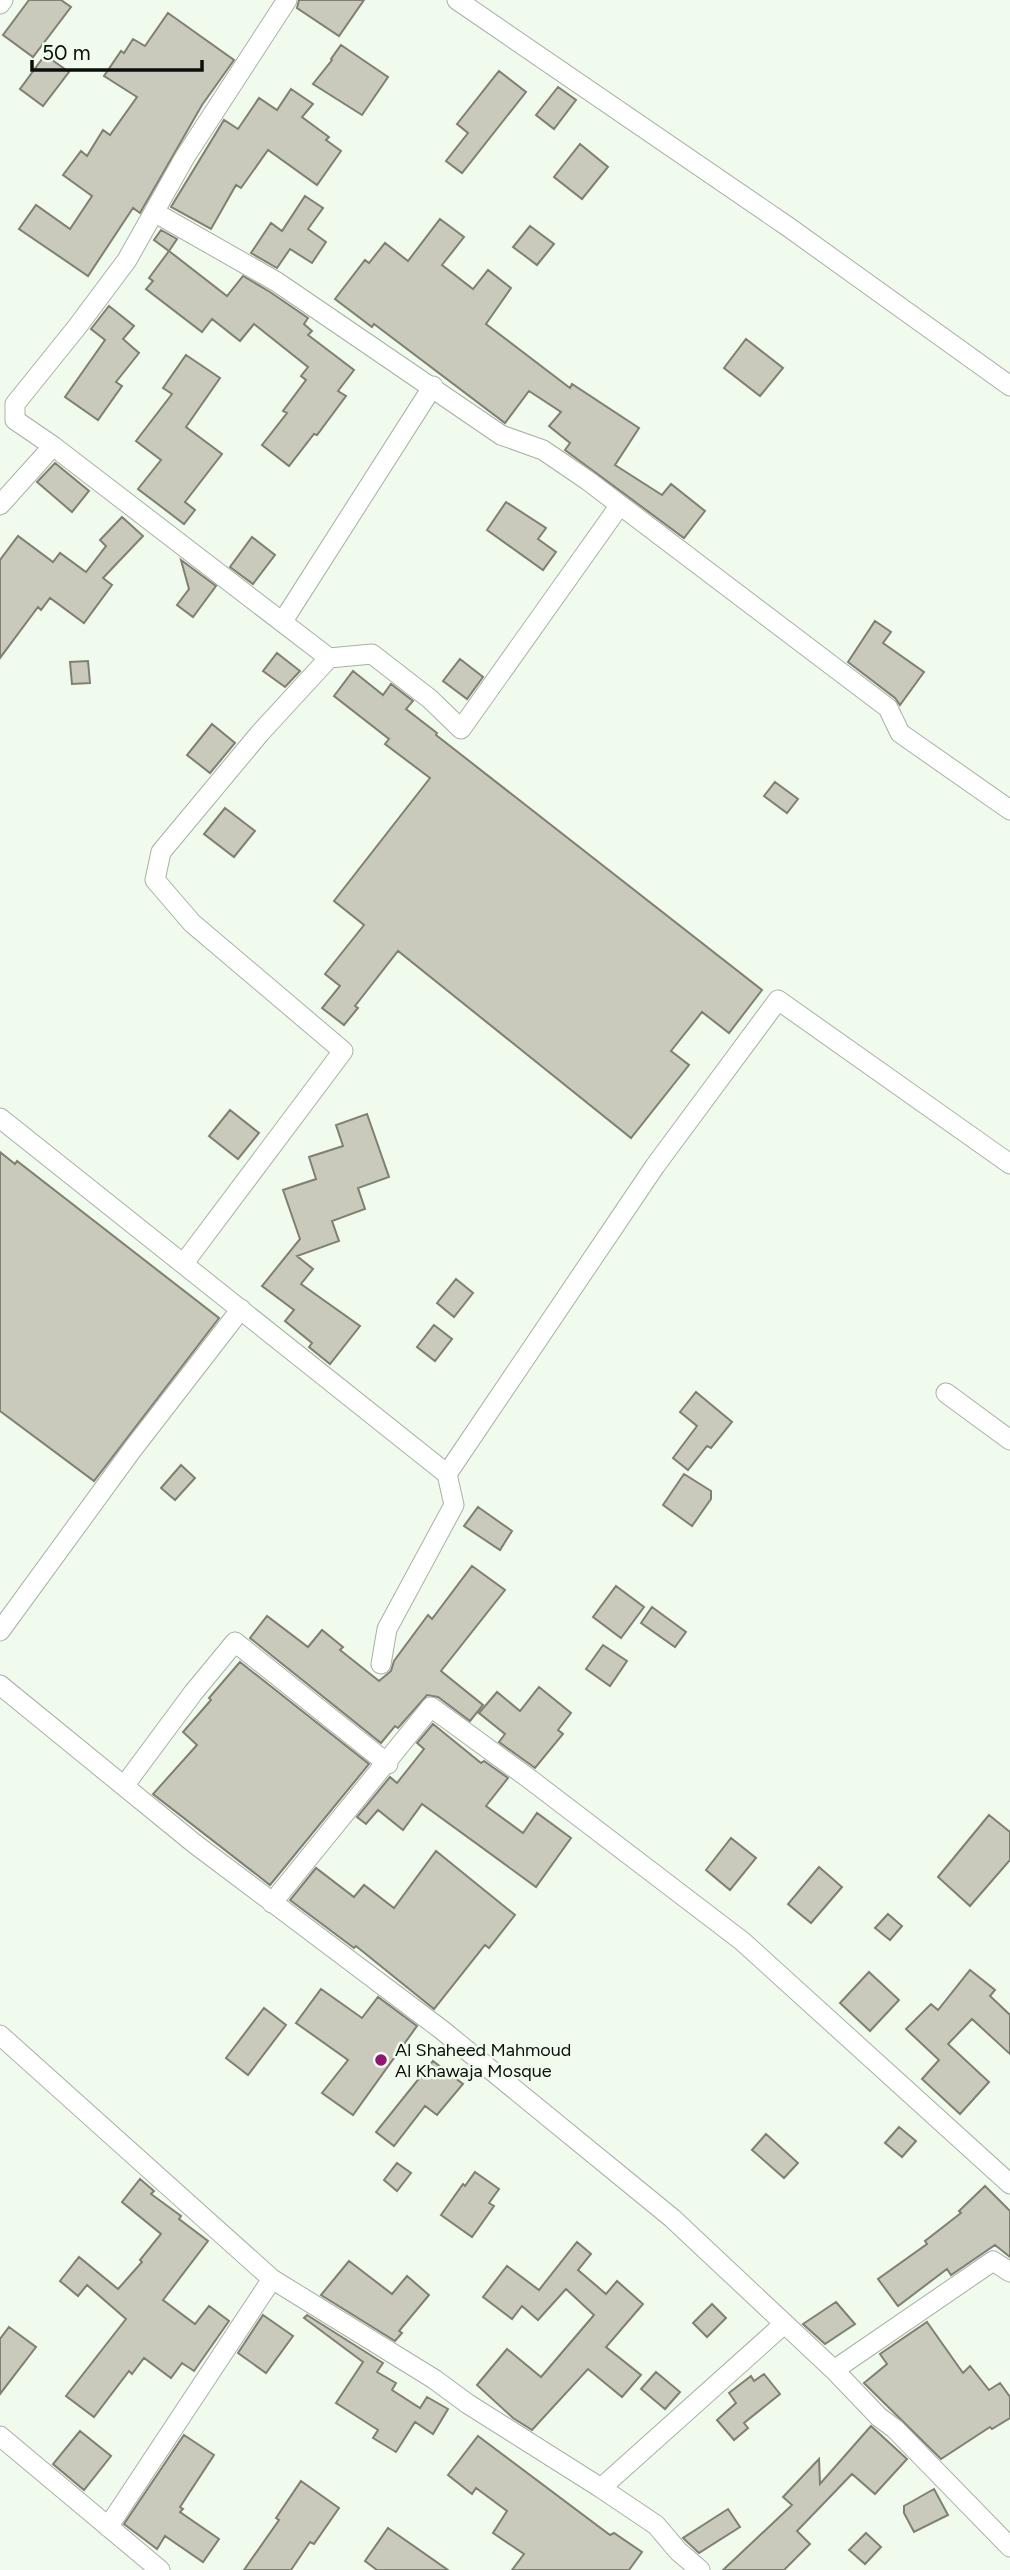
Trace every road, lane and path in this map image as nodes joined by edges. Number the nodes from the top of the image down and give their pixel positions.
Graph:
1 (3, 0) edge
2 (287, 0) edge
3 (457, 0) edge
4 (0, 5) edge
5 (155, 212) junction
6 (433, 386) junction
7 (1010, 386) edge
8 (53, 446) junction
9 (0, 505) edge
10 (620, 505) junction
11 (283, 621) junction
12 (329, 657) junction
13 (1010, 810) edge
14 (0, 1118) edge
15 (1010, 1164) edge
16 (184, 1263) junction
17 (241, 1309) junction
18 (946, 1393) dead end
19 (1010, 1440) edge
20 (447, 1474) junction
21 (0, 1632) edge
22 (382, 1664) dead end
23 (0, 1685) edge
24 (388, 1764) junction
25 (124, 1786) junction
26 (272, 1903) junction
27 (0, 2035) edge
28 (1010, 2184) edge
29 (1010, 2272) edge
30 (272, 2279) junction
31 (784, 2324) junction
32 (834, 2370) junction
33 (0, 2436) edge
34 (601, 2488) junction
35 (108, 2527) junction
36 (1010, 2547) edge
37 (160, 2570) edge
38 (700, 2570) edge

1 - 4 street
2 - 5 street
3 - 7 street
5 - 6 street
5 - 8 street
6 - 10 street
6 - 11 street
8 - 9 street
8 - 11 street
10 - 12 street
10 - 13 street
11 - 12 street
12 - 16 street
14 - 16 street
15 - 20 street
16 - 17 street
17 - 20 street
17 - 21 street
18 - 19 street
20 - 22 street
23 - 25 street
24 - 25 street
24 - 26 street
24 - 28 street
25 - 26 street
26 - 31 street
27 - 30 street
29 - 32 street
30 - 34 street
30 - 35 street
31 - 32 street
31 - 34 street
32 - 36 street
33 - 35 street
34 - 38 street
35 - 37 street

